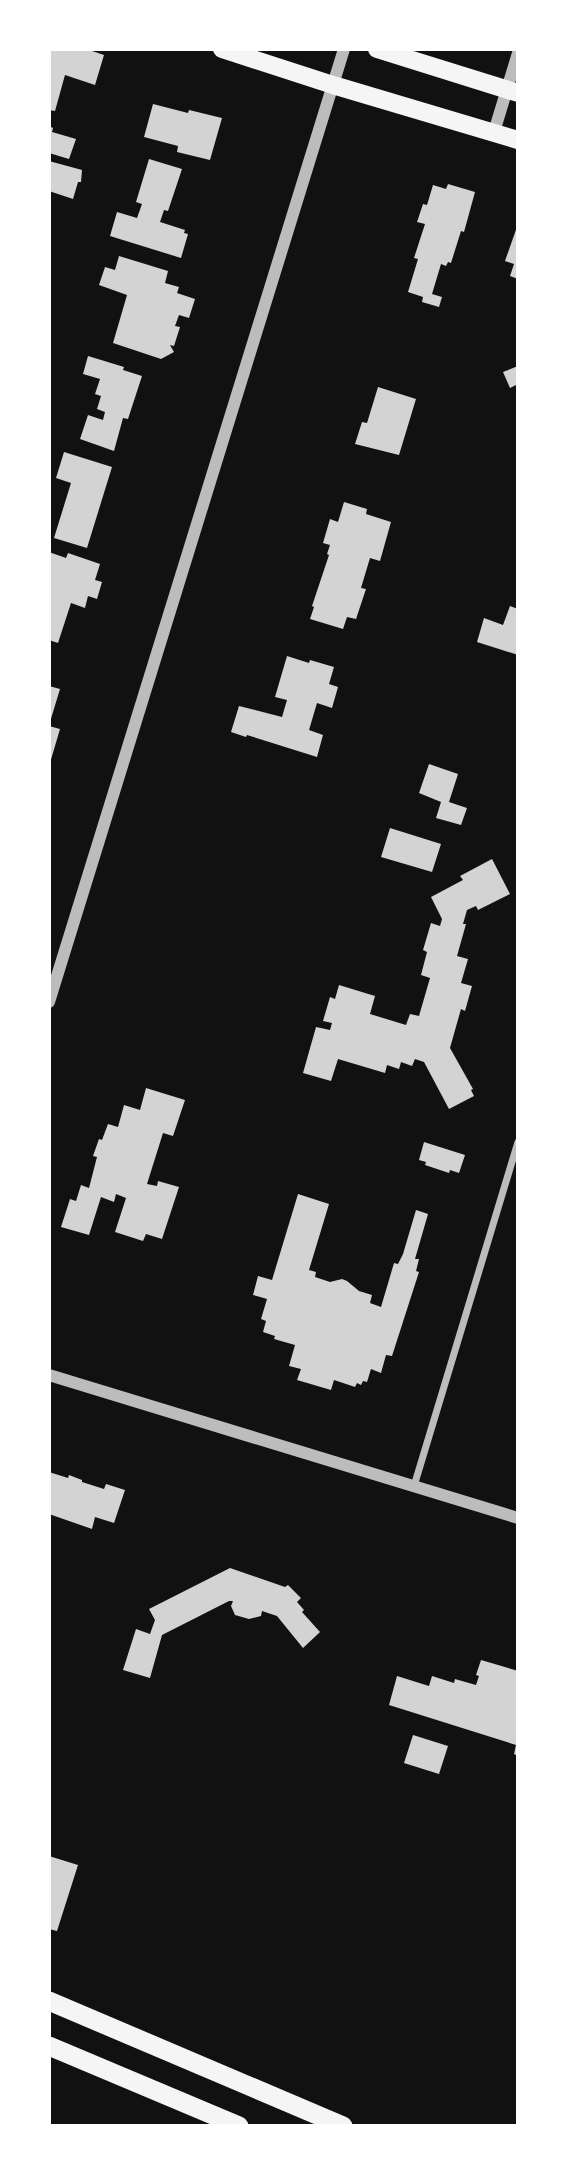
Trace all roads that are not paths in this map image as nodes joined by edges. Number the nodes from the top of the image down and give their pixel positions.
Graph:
1 (222, 49) edge
2 (344, 49) edge
3 (377, 49) edge
4 (518, 53) edge
5 (333, 85) junction
6 (513, 91) edge
7 (494, 132) junction
8 (518, 140) edge
9 (49, 1002) edge
10 (518, 1142) edge
11 (49, 1375) edge
12 (414, 1486) junction
13 (518, 1518) edge
14 (49, 2001) edge
15 (49, 2046) edge
16 (239, 2126) edge
17 (344, 2126) edge

1 - 5 main road
2 - 5 street
3 - 6 main road
4 - 6 street
5 - 7 main road
5 - 9 street
6 - 7 street
7 - 8 main road
10 - 12 street
11 - 12 street
12 - 13 street
14 - 17 highway
15 - 16 highway

